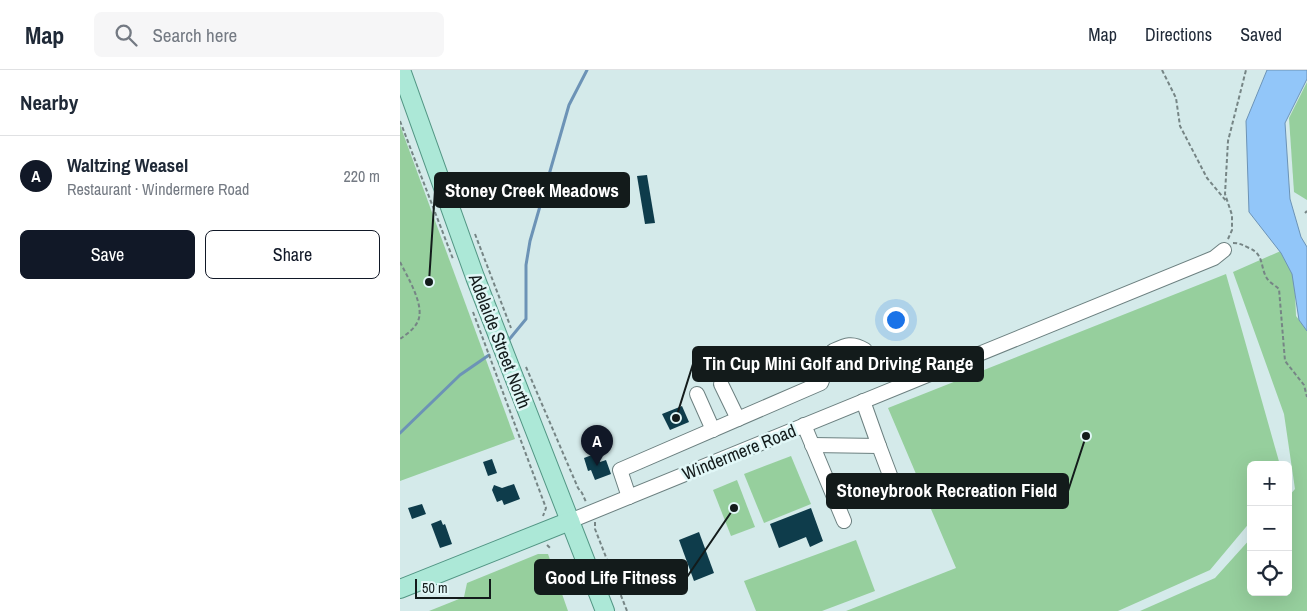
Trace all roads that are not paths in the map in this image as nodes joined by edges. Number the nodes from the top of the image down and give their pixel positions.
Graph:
1 (401, 70) edge
2 (1224, 250) road end
3 (865, 350) dead end
4 (721, 384) dead end
5 (697, 394) dead end
6 (863, 401) junction
7 (738, 419) junction
8 (804, 425) junction
9 (713, 430) junction
10 (812, 445) junction
11 (879, 446) junction
12 (629, 497) junction
13 (898, 499) dead end
14 (570, 521) junction
15 (844, 521) dead end
16 (400, 589) edge
17 (605, 611) edge

1 - 14 main road, Adelaide Street North
2 - 6 street, Windermere Road
3 - 7 street
4 - 7 street
5 - 9 street
6 - 8 street, Windermere Road
6 - 11 street
7 - 9 street
8 - 10 street
8 - 12 street, Windermere Road
9 - 12 street
10 - 11 street
10 - 15 street
11 - 13 street
12 - 14 street, Windermere Road
14 - 16 main road, Windermere Road
14 - 17 main road, Adelaide Street North

